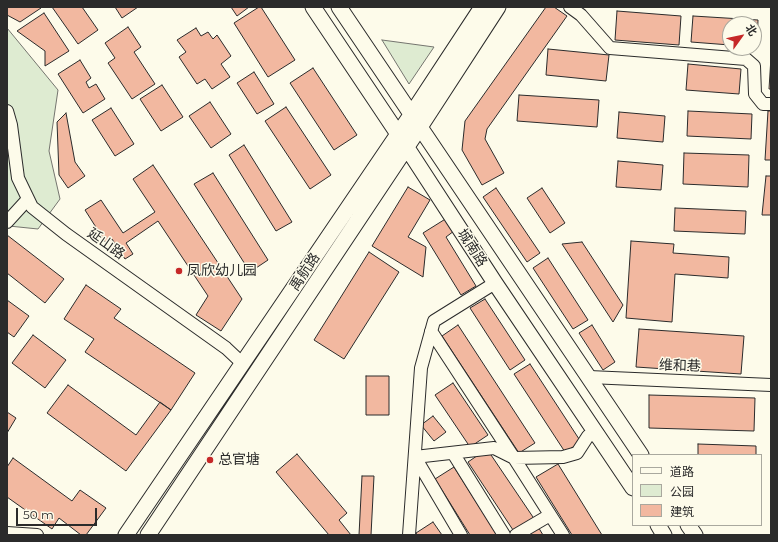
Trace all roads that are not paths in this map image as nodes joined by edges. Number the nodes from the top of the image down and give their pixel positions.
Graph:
1 (313, 7) edge
2 (339, 7) edge
3 (482, 7) edge
4 (498, 7) edge
5 (570, 7) edge
6 (771, 104) edge
7 (7, 111) edge
8 (416, 121) junction
9 (402, 140) junction
10 (28, 199) junction
11 (7, 222) edge
12 (495, 283) junction
13 (431, 331) junction
14 (243, 364) junction
15 (589, 377) junction
16 (771, 385) edge
17 (598, 434) junction
18 (453, 452) junction
19 (640, 454) edge
20 (415, 457) junction
21 (514, 458) junction
22 (632, 486) edge
23 (550, 515) junction
24 (659, 526) edge
25 (689, 526) edge
26 (7, 533) edge
27 (37, 535) edge
28 (126, 535) edge
29 (148, 535) edge
30 (409, 535) edge
31 (461, 535) edge
32 (504, 535) edge
33 (516, 535) edge
34 (563, 535) edge
35 (664, 535) edge
36 (695, 535) edge

1 - 9 main road, 城南路
2 - 8 main road, 城南路
3 - 8 main road, 禹航路
4 - 8 main road, 禹航路
5 - 6 street
7 - 10 street, 延山路
8 - 9 main road, 禹航路
8 - 15 main road, 城南路
9 - 12 main road, 城南路
9 - 14 main road, 禹航路
9 - 29 main road, 禹航路
10 - 11 street
10 - 14 street, 延山路
12 - 13 street
12 - 17 main road, 城南路
13 - 20 street
13 - 21 street
14 - 28 main road, 禹航路
15 - 16 street, 维和巷
15 - 19 main road, 城南路
17 - 21 street
17 - 22 main road, 城南路
18 - 20 street
18 - 21 street
18 - 32 street
20 - 30 street
20 - 31 street
21 - 23 street
23 - 33 street
23 - 34 street
24 - 35 main road
25 - 36 main road
26 - 27 street

